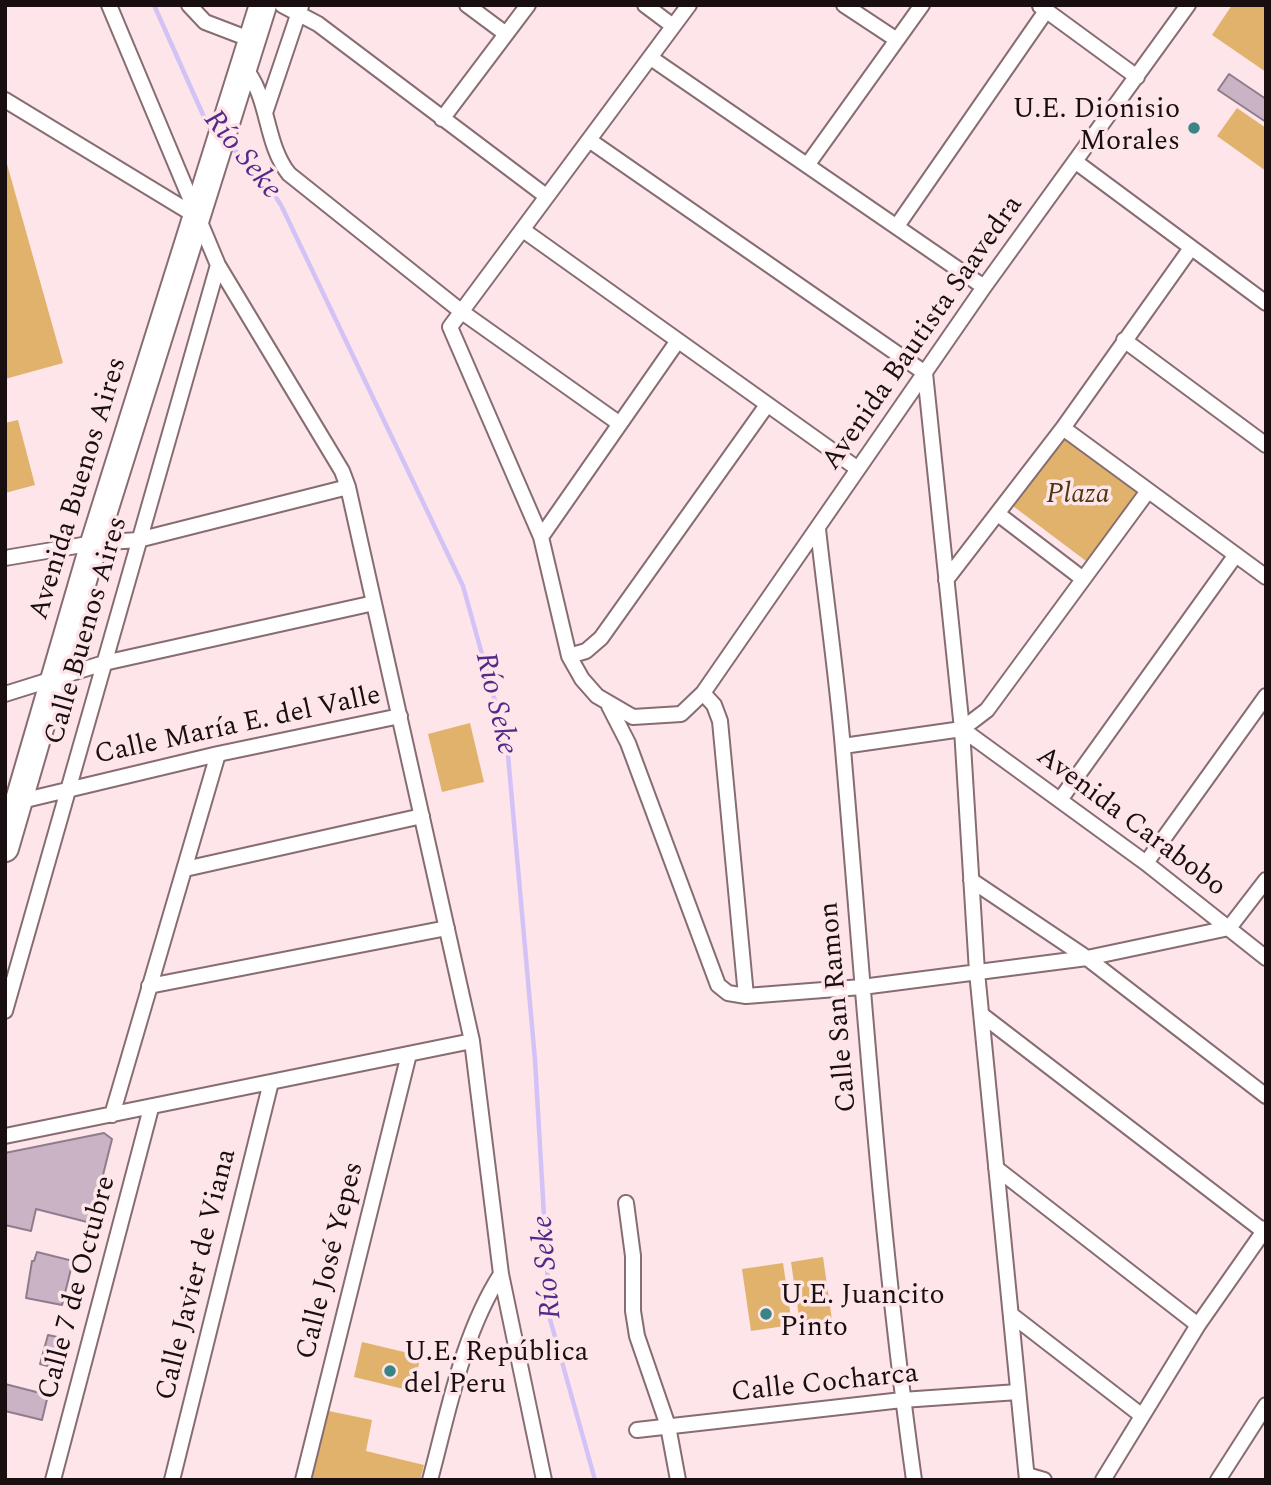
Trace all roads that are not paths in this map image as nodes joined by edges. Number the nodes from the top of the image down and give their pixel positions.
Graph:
1 (109, 5) edge
2 (189, 5) edge
3 (263, 5) edge
4 (282, 5) edge
5 (467, 5) edge
6 (528, 5) edge
7 (645, 5) edge
8 (689, 5) edge
9 (844, 5) edge
10 (922, 5) edge
11 (1188, 5) edge
12 (1043, 8) edge
13 (300, 10) edge
14 (673, 26) junction
15 (506, 34) junction
16 (251, 40) junction
17 (897, 40) junction
18 (651, 58) junction
19 (240, 76) junction
20 (1137, 78) junction
21 (5, 100) edge
22 (265, 114) junction
23 (442, 119) junction
24 (589, 140) junction
25 (1076, 162) junction
26 (808, 164) junction
27 (546, 196) junction
28 (196, 216) junction
29 (897, 226) junction
30 (523, 230) junction
31 (1191, 247) junction
32 (218, 265) junction
33 (984, 287) junction
34 (1266, 303) edge
35 (462, 312) junction
36 (1124, 340) junction
37 (677, 342) junction
38 (925, 373) junction
39 (768, 405) junction
40 (620, 424) junction
41 (1063, 428) junction
42 (1266, 445) edge
43 (858, 469) junction
44 (348, 487) junction
45 (1148, 491) junction
46 (998, 514) junction
47 (818, 529) junction
48 (541, 537) junction
49 (138, 540) junction
50 (94, 543) junction
51 (1235, 556) junction
52 (5, 558) edge
53 (1266, 577) edge
54 (1083, 579) junction
55 (946, 580) junction
56 (374, 603) junction
57 (569, 656) junction
58 (104, 663) junction
59 (57, 676) junction
60 (703, 693) junction
61 (5, 694) edge
62 (1264, 700) edge
63 (608, 704) junction
64 (400, 716) junction
65 (962, 729) junction
66 (843, 746) junction
67 (218, 754) junction
68 (69, 789) junction
69 (1060, 800) junction
70 (12, 802) edge
71 (422, 817) junction
72 (5, 848) edge
73 (1146, 863) junction
74 (185, 869) junction
75 (971, 880) junction
76 (1266, 880) edge
77 (447, 928) junction
78 (1229, 928) junction
79 (1087, 958) junction
80 (1266, 958) edge
81 (977, 972) junction
82 (149, 986) junction
83 (862, 987) junction
84 (746, 996) junction
85 (5, 1011) edge
86 (982, 1015) junction
87 (472, 1041) junction
88 (409, 1054) junction
89 (271, 1082) junction
90 (1266, 1096) edge
91 (151, 1108) junction
92 (112, 1115) junction
93 (5, 1136) edge
94 (996, 1168) junction
95 (626, 1203) dead end
96 (1265, 1231) edge
97 (501, 1274) junction
98 (1013, 1317) junction
99 (1198, 1325) junction
100 (1018, 1392) junction
101 (902, 1400) junction
102 (1266, 1405) edge
103 (1141, 1415) junction
104 (668, 1426) junction
105 (637, 1430) dead end
106 (1027, 1477) edge
107 (53, 1480) edge
108 (172, 1480) edge
109 (303, 1480) edge
110 (430, 1480) edge
111 (544, 1480) edge
112 (678, 1480) edge
113 (914, 1480) edge
114 (1044, 1480) edge
115 (1103, 1480) edge
116 (1218, 1480) edge

1 - 28 street
2 - 16 street
3 - 16 highway
4 - 13 street
5 - 15 street
6 - 15 street
7 - 14 street
8 - 14 street
9 - 17 street
10 - 17 street
11 - 20 street, Avenida Bautista Saavedra
12 - 20 street
12 - 29 street
13 - 22 street
13 - 23 street
14 - 18 street
15 - 23 street
16 - 19 highway
17 - 26 street
18 - 24 street
18 - 26 street
19 - 22 street
19 - 28 highway, Avenida Buenos Aires
20 - 25 street, Avenida Bautista Saavedra
21 - 28 street
22 - 35 street
23 - 27 street
24 - 27 street
24 - 38 street
25 - 31 street
25 - 33 street, Avenida Bautista Saavedra
26 - 29 street
27 - 30 street
28 - 32 street
28 - 50 highway, Avenida Buenos Aires
29 - 33 street
30 - 35 street
30 - 37 street
31 - 34 street
31 - 36 street
32 - 44 street
32 - 49 street, Calle Buenos Aires
33 - 38 street, Avenida Bautista Saavedra
35 - 40 street
35 - 48 street
36 - 41 street
36 - 42 street
37 - 39 street
37 - 40 street
38 - 43 street, Avenida Bautista Saavedra
38 - 55 street
39 - 43 street
39 - 57 street
40 - 48 street
41 - 45 street
41 - 46 street
43 - 47 street, Avenida Bautista Saavedra
44 - 49 street
44 - 56 street
45 - 51 street
45 - 54 street
46 - 54 street
46 - 55 street
47 - 60 street, Avenida Bautista Saavedra
47 - 66 street, Calle San Ramon
48 - 57 street
49 - 50 street
49 - 58 street, Calle Buenos Aires
50 - 52 street
50 - 59 highway, Avenida Buenos Aires
51 - 53 street
51 - 69 street
54 - 65 street
55 - 65 street
56 - 58 street
56 - 64 street
57 - 63 street
58 - 59 street
58 - 68 street, Calle Buenos Aires
59 - 61 street
59 - 70 highway, Avenida Buenos Aires
60 - 63 street, Avenida Bautista Saavedra
60 - 84 street
62 - 73 street
63 - 84 street
64 - 67 street, Calle María E. del Valle
64 - 71 street
65 - 66 street
65 - 69 street, Avenida Carabobo
65 - 75 street
66 - 83 street, Calle San Ramon
67 - 68 street, Calle María E. del Valle
67 - 74 street
68 - 70 street, Calle María E. del Valle
68 - 85 street, Calle Buenos Aires
69 - 73 street, Avenida Carabobo
70 - 72 highway, Avenida Buenos Aires
71 - 74 street
71 - 77 street
73 - 78 street, Avenida Carabobo
74 - 82 street
75 - 79 street
75 - 81 street
76 - 78 street
77 - 82 street
77 - 87 street
78 - 79 street
78 - 80 street, Avenida Carabobo
79 - 81 street
79 - 90 street
81 - 83 street
81 - 86 street
82 - 92 street
83 - 84 street
83 - 101 street, Calle San Ramon
86 - 94 street
86 - 96 street
87 - 88 street
87 - 97 street
88 - 89 street
88 - 109 street, Calle José Yepes
89 - 91 street
89 - 108 street, Calle Javier de Viana
91 - 92 street
91 - 107 street, Calle 7 de Octubre
92 - 93 street
94 - 98 street
94 - 99 street
95 - 104 street
96 - 99 street
97 - 110 street
97 - 111 street
98 - 100 street
98 - 103 street
99 - 103 street
100 - 101 street, Calle Cocharca
100 - 106 street
101 - 104 street, Calle Cocharca
101 - 113 street, Calle San Ramon
102 - 116 street
103 - 115 street
104 - 105 street, Calle Cocharca
104 - 112 street
106 - 114 street

